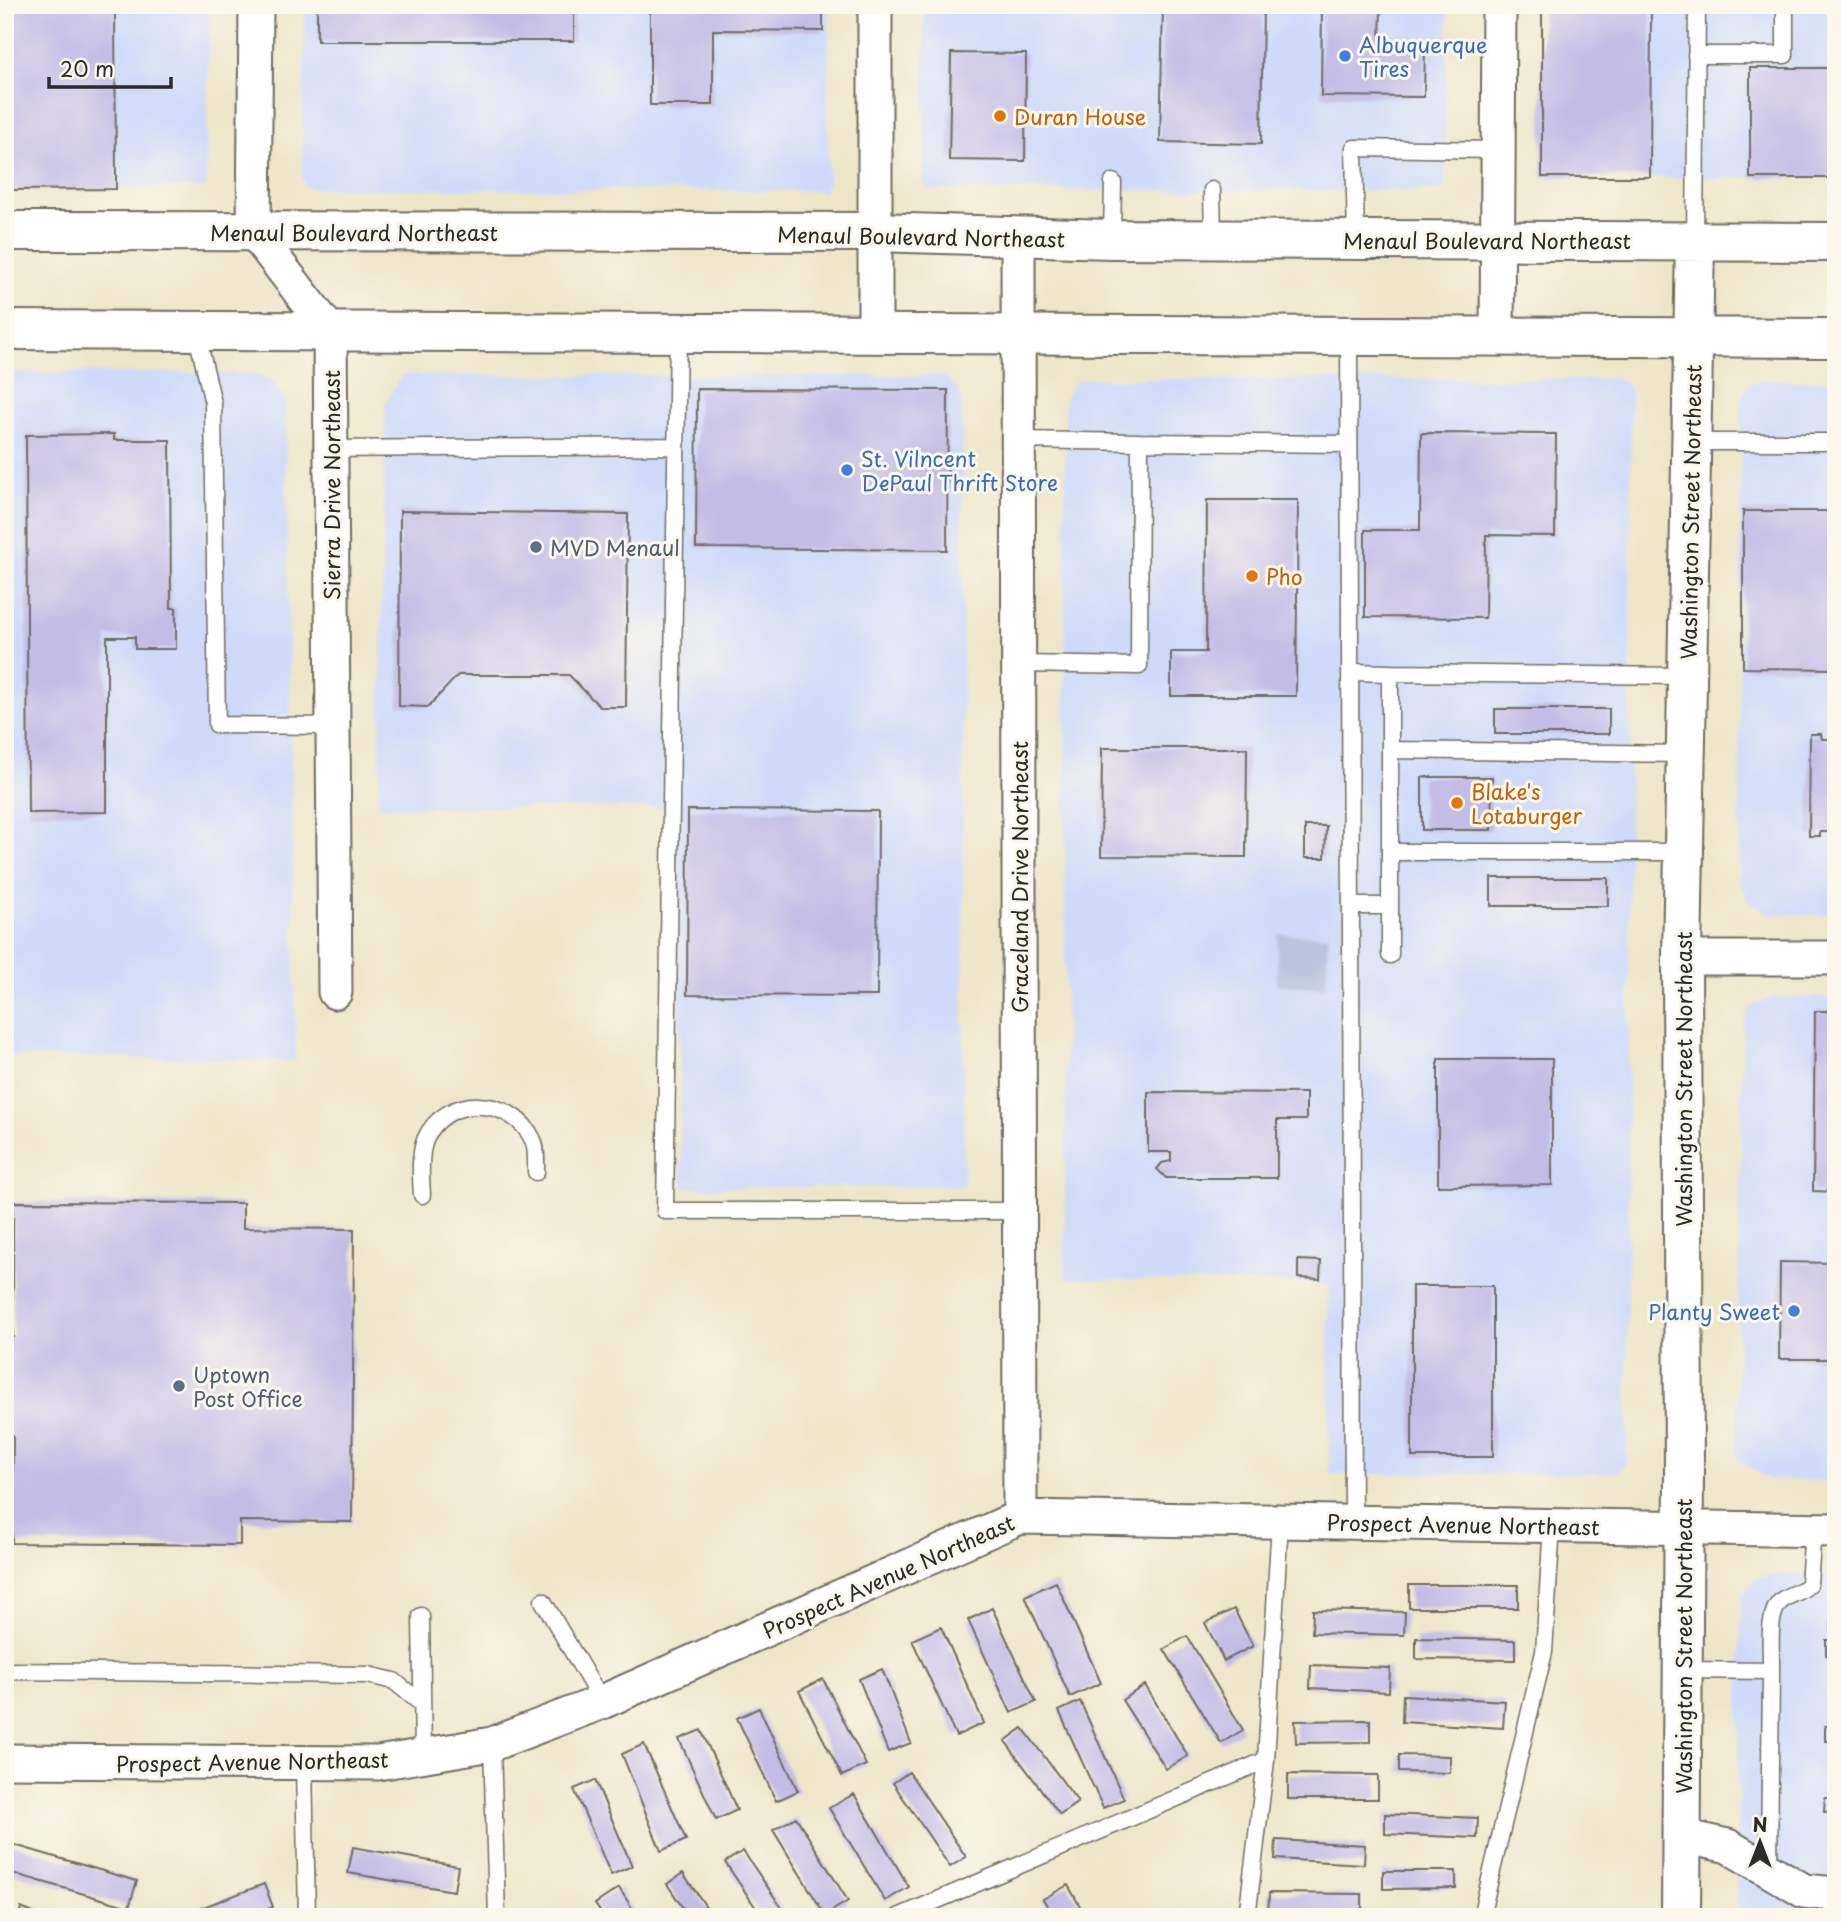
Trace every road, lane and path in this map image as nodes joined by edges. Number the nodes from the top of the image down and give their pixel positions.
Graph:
1 (256, 5) edge
2 (875, 5) edge
3 (1499, 5) edge
4 (1697, 5) edge
5 (1785, 5) edge
6 (1696, 55) junction
7 (1498, 150) junction
8 (1113, 182) dead end
9 (1212, 190) dead end
10 (5, 231) edge
11 (254, 232) junction
12 (874, 232) junction
13 (1017, 238) junction
14 (1112, 239) junction
15 (1213, 239) junction
16 (1356, 239) junction
17 (1497, 241) junction
18 (1695, 241) junction
19 (1836, 242) edge
20 (5, 330) edge
21 (197, 331) junction
22 (330, 331) junction
23 (678, 332) junction
24 (875, 334) junction
25 (1018, 336) junction
26 (1349, 336) junction
27 (1497, 336) junction
28 (1693, 336) junction
29 (1836, 338) edge
30 (1018, 440) junction
31 (1140, 442) junction
32 (1691, 442) junction
33 (1836, 442) edge
34 (1349, 444) junction
35 (676, 446) junction
36 (331, 449) junction
37 (1019, 664) junction
38 (1350, 672) junction
39 (1390, 673) junction
40 (1687, 676) junction
41 (333, 726) junction
42 (1390, 750) junction
43 (1686, 754) junction
44 (1390, 852) junction
45 (1684, 852) junction
46 (1350, 906) junction
47 (1390, 906) junction
48 (1390, 955) dead end
49 (1682, 958) junction
50 (1836, 958) edge
51 (335, 992) dead end
52 (536, 1172) dead end
53 (422, 1195) dead end
54 (1020, 1211) junction
55 (1020, 1517) junction
56 (1280, 1521) junction
57 (1353, 1522) junction
58 (1552, 1525) junction
59 (1684, 1527) junction
60 (1825, 1530) edge
61 (543, 1601) dead end
62 (421, 1616) dead end
63 (1683, 1670) junction
64 (5, 1671) edge
65 (1771, 1671) junction
66 (602, 1702) junction
67 (422, 1704) junction
68 (492, 1744) junction
69 (423, 1755) junction
70 (1266, 1760) junction
71 (5, 1761) edge
72 (304, 1763) junction
73 (1682, 1836) junction
74 (1769, 1872) junction
75 (1836, 1894) edge
76 (307, 1917) edge
77 (497, 1917) edge
78 (898, 1917) edge
79 (1247, 1917) edge
80 (1481, 1917) edge
81 (1681, 1917) edge

1 - 11 street
2 - 12 street
3 - 7 street
4 - 6 lane
5 - 6 lane
6 - 18 lane
7 - 16 lane
7 - 17 street
8 - 14 lane
9 - 15 lane
10 - 11 main road, Menaul Boulevard Northeast
11 - 12 main road, Menaul Boulevard Northeast
11 - 22 street
12 - 13 main road, Menaul Boulevard Northeast
12 - 24 street
13 - 14 main road, Menaul Boulevard Northeast
13 - 25 street, Graceland Drive Northeast
14 - 15 main road, Menaul Boulevard Northeast
15 - 16 main road, Menaul Boulevard Northeast
16 - 17 main road, Menaul Boulevard Northeast
17 - 18 main road, Menaul Boulevard Northeast
17 - 27 street
18 - 19 main road, Menaul Boulevard Northeast
18 - 28 main road, Washington Street Northeast
20 - 21 main road
21 - 22 main road
21 - 41 lane
22 - 23 main road
22 - 36 street, Sierra Drive Northeast
23 - 24 main road
23 - 35 lane
24 - 25 main road
25 - 26 main road
25 - 30 street, Graceland Drive Northeast
26 - 27 main road
26 - 34 lane
27 - 28 main road
28 - 29 main road
28 - 32 main road, Washington Street Northeast
30 - 31 lane
30 - 37 street, Graceland Drive Northeast
31 - 34 lane
31 - 37 lane
32 - 33 lane
32 - 40 main road, Washington Street Northeast
34 - 38 lane
35 - 36 lane
35 - 54 lane
36 - 41 street, Sierra Drive Northeast
37 - 54 street, Graceland Drive Northeast
38 - 39 lane
38 - 46 lane
39 - 40 lane
39 - 42 lane
40 - 43 main road, Washington Street Northeast
41 - 51 street, Sierra Drive Northeast
42 - 43 lane
42 - 44 lane
43 - 45 main road, Washington Street Northeast
44 - 45 lane
44 - 47 lane
45 - 49 main road, Washington Street Northeast
46 - 47 lane
46 - 57 lane
47 - 48 lane
49 - 50 street
49 - 59 main road, Washington Street Northeast
52 - 53 lane
54 - 55 street, Graceland Drive Northeast
55 - 56 street, Prospect Avenue Northeast
55 - 66 street, Prospect Avenue Northeast
56 - 57 street, Prospect Avenue Northeast
56 - 70 lane
57 - 58 street, Prospect Avenue Northeast
58 - 59 street, Prospect Avenue Northeast
58 - 80 lane
59 - 60 street, Prospect Avenue Northeast
59 - 63 main road, Washington Street Northeast
60 - 65 lane
61 - 66 lane
62 - 67 lane
63 - 65 lane
63 - 73 main road, Washington Street Northeast
64 - 67 lane
65 - 74 lane
66 - 68 street, Prospect Avenue Northeast
67 - 69 lane
68 - 69 street, Prospect Avenue Northeast
68 - 77 lane
69 - 72 street, Prospect Avenue Northeast
70 - 78 lane
70 - 79 lane
71 - 72 street, Prospect Avenue Northeast
72 - 76 lane
73 - 74 street
73 - 81 main road, Washington Street Northeast
74 - 75 street

